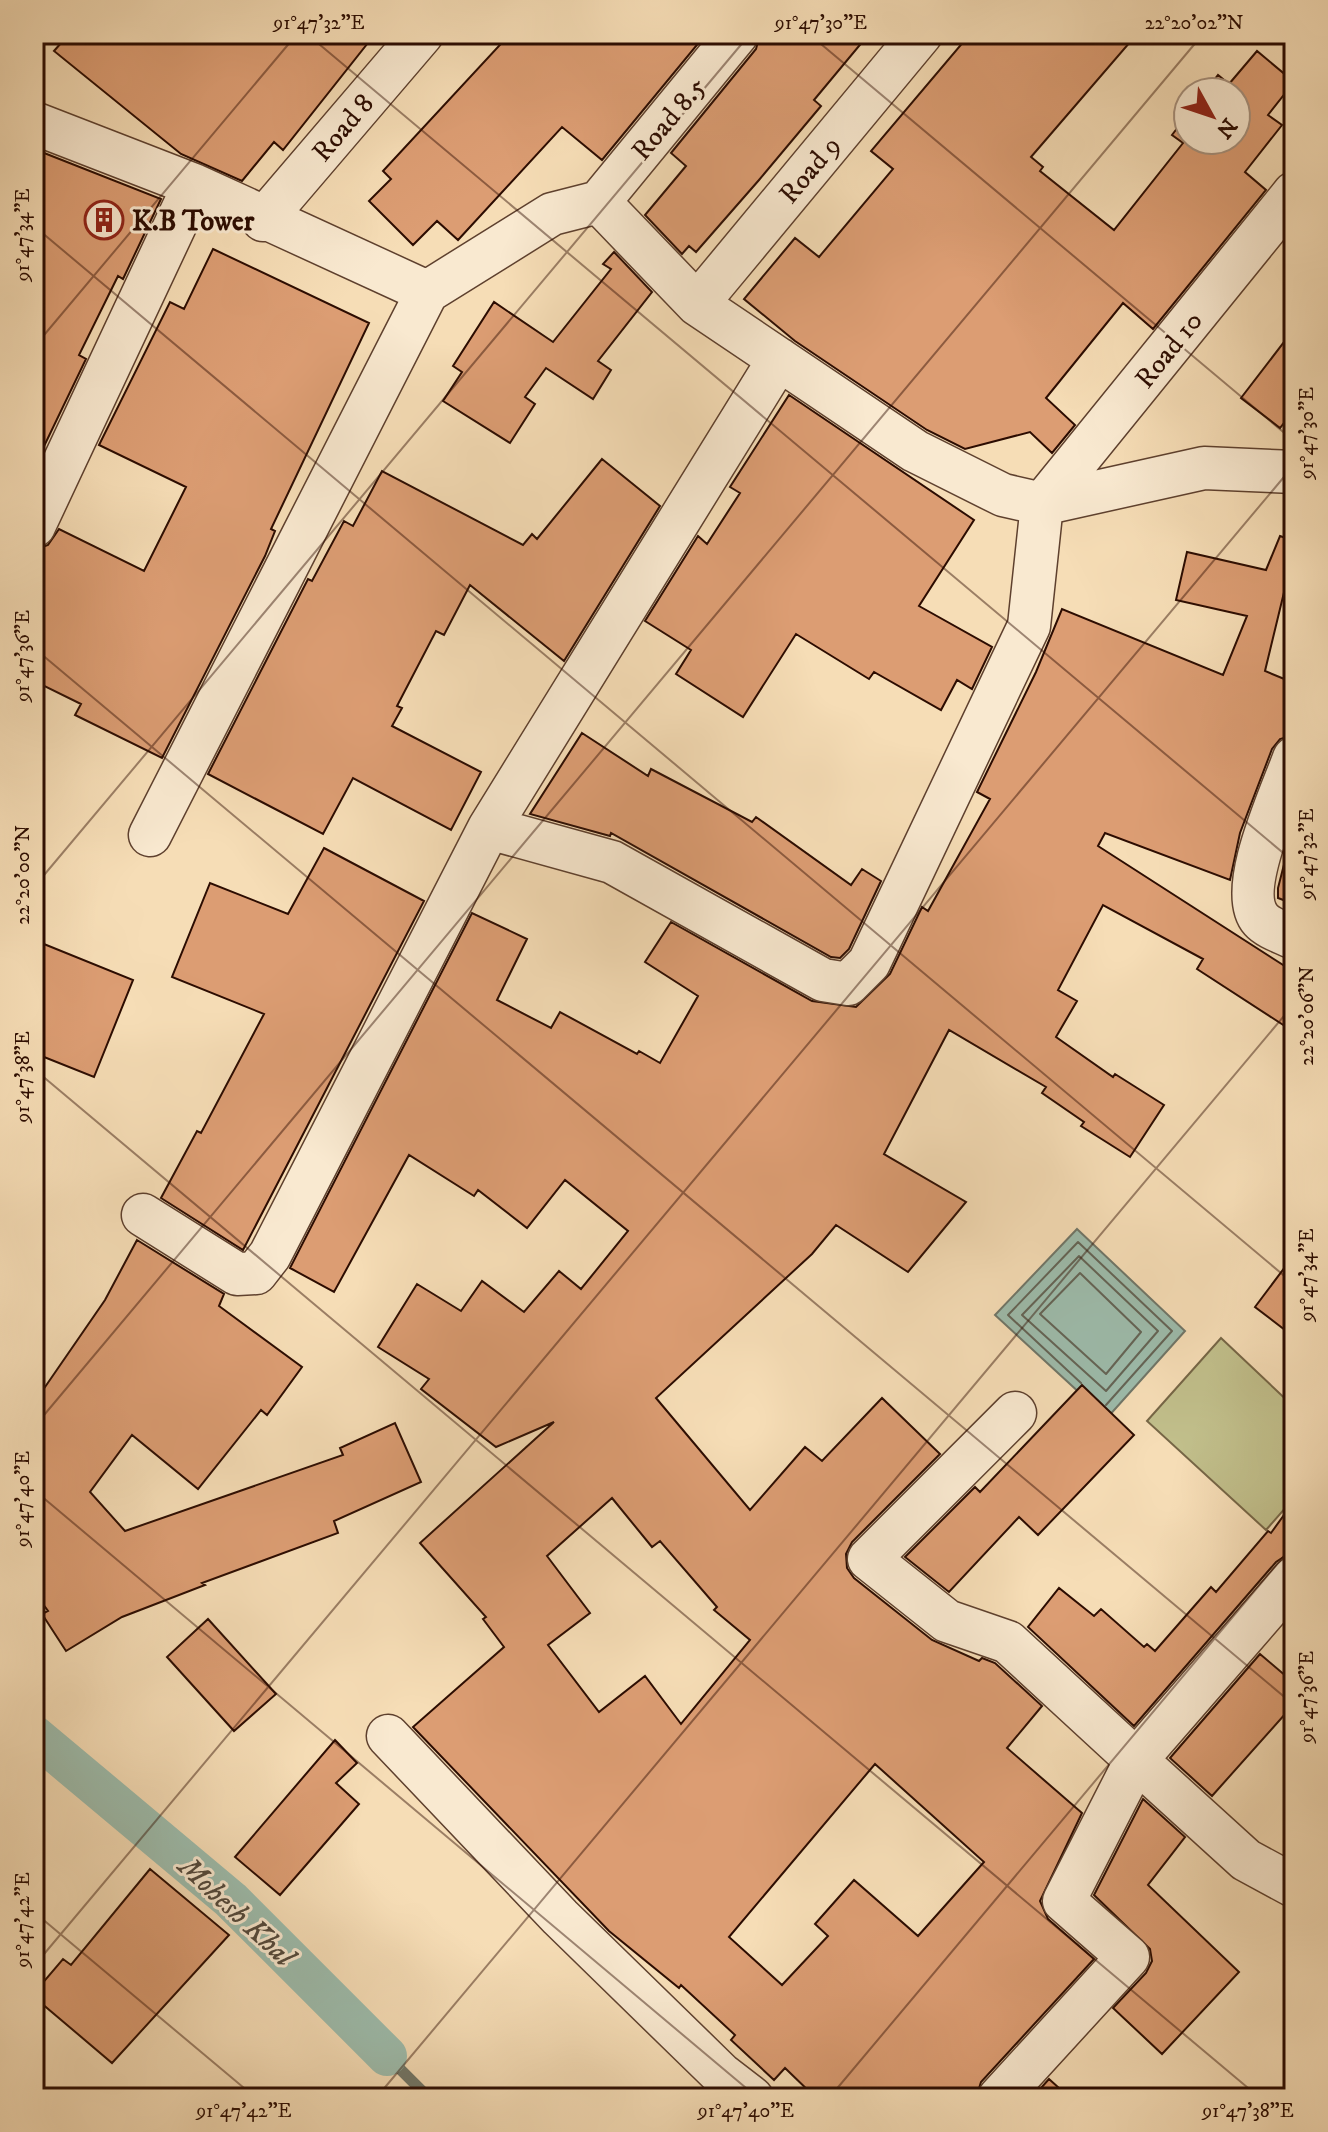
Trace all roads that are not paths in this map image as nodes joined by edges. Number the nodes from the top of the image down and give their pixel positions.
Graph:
1 (422, 34) edge
2 (737, 34) edge
3 (921, 34) edge
4 (34, 123) edge
5 (194, 185) junction
6 (1294, 193) edge
7 (599, 202) junction
8 (263, 220) junction
9 (427, 292) junction
10 (697, 304) junction
11 (779, 359) junction
12 (1294, 472) edge
13 (1042, 504) junction
14 (34, 526) edge
15 (1294, 758) edge
16 (489, 828) junction
17 (150, 835) dead end
18 (1294, 938) edge
19 (143, 1215) dead end
20 (1015, 1413) dead end
21 (1294, 1578) edge
22 (388, 1736) dead end
23 (1136, 1760) junction
24 (1294, 1886) edge
25 (752, 2098) edge
26 (999, 2098) edge

1 - 8 street, Road 8
2 - 7 street, Road 8.5
3 - 10 street, Road 9
4 - 5 street
5 - 8 street
5 - 14 street
6 - 13 street, Road 10
7 - 9 street
7 - 10 street
8 - 9 street
9 - 17 street
10 - 11 street
11 - 13 street
11 - 16 street
12 - 13 street
13 - 16 street
15 - 18 street
16 - 19 street
20 - 23 street
21 - 23 street
22 - 25 street
23 - 24 street
23 - 26 street

